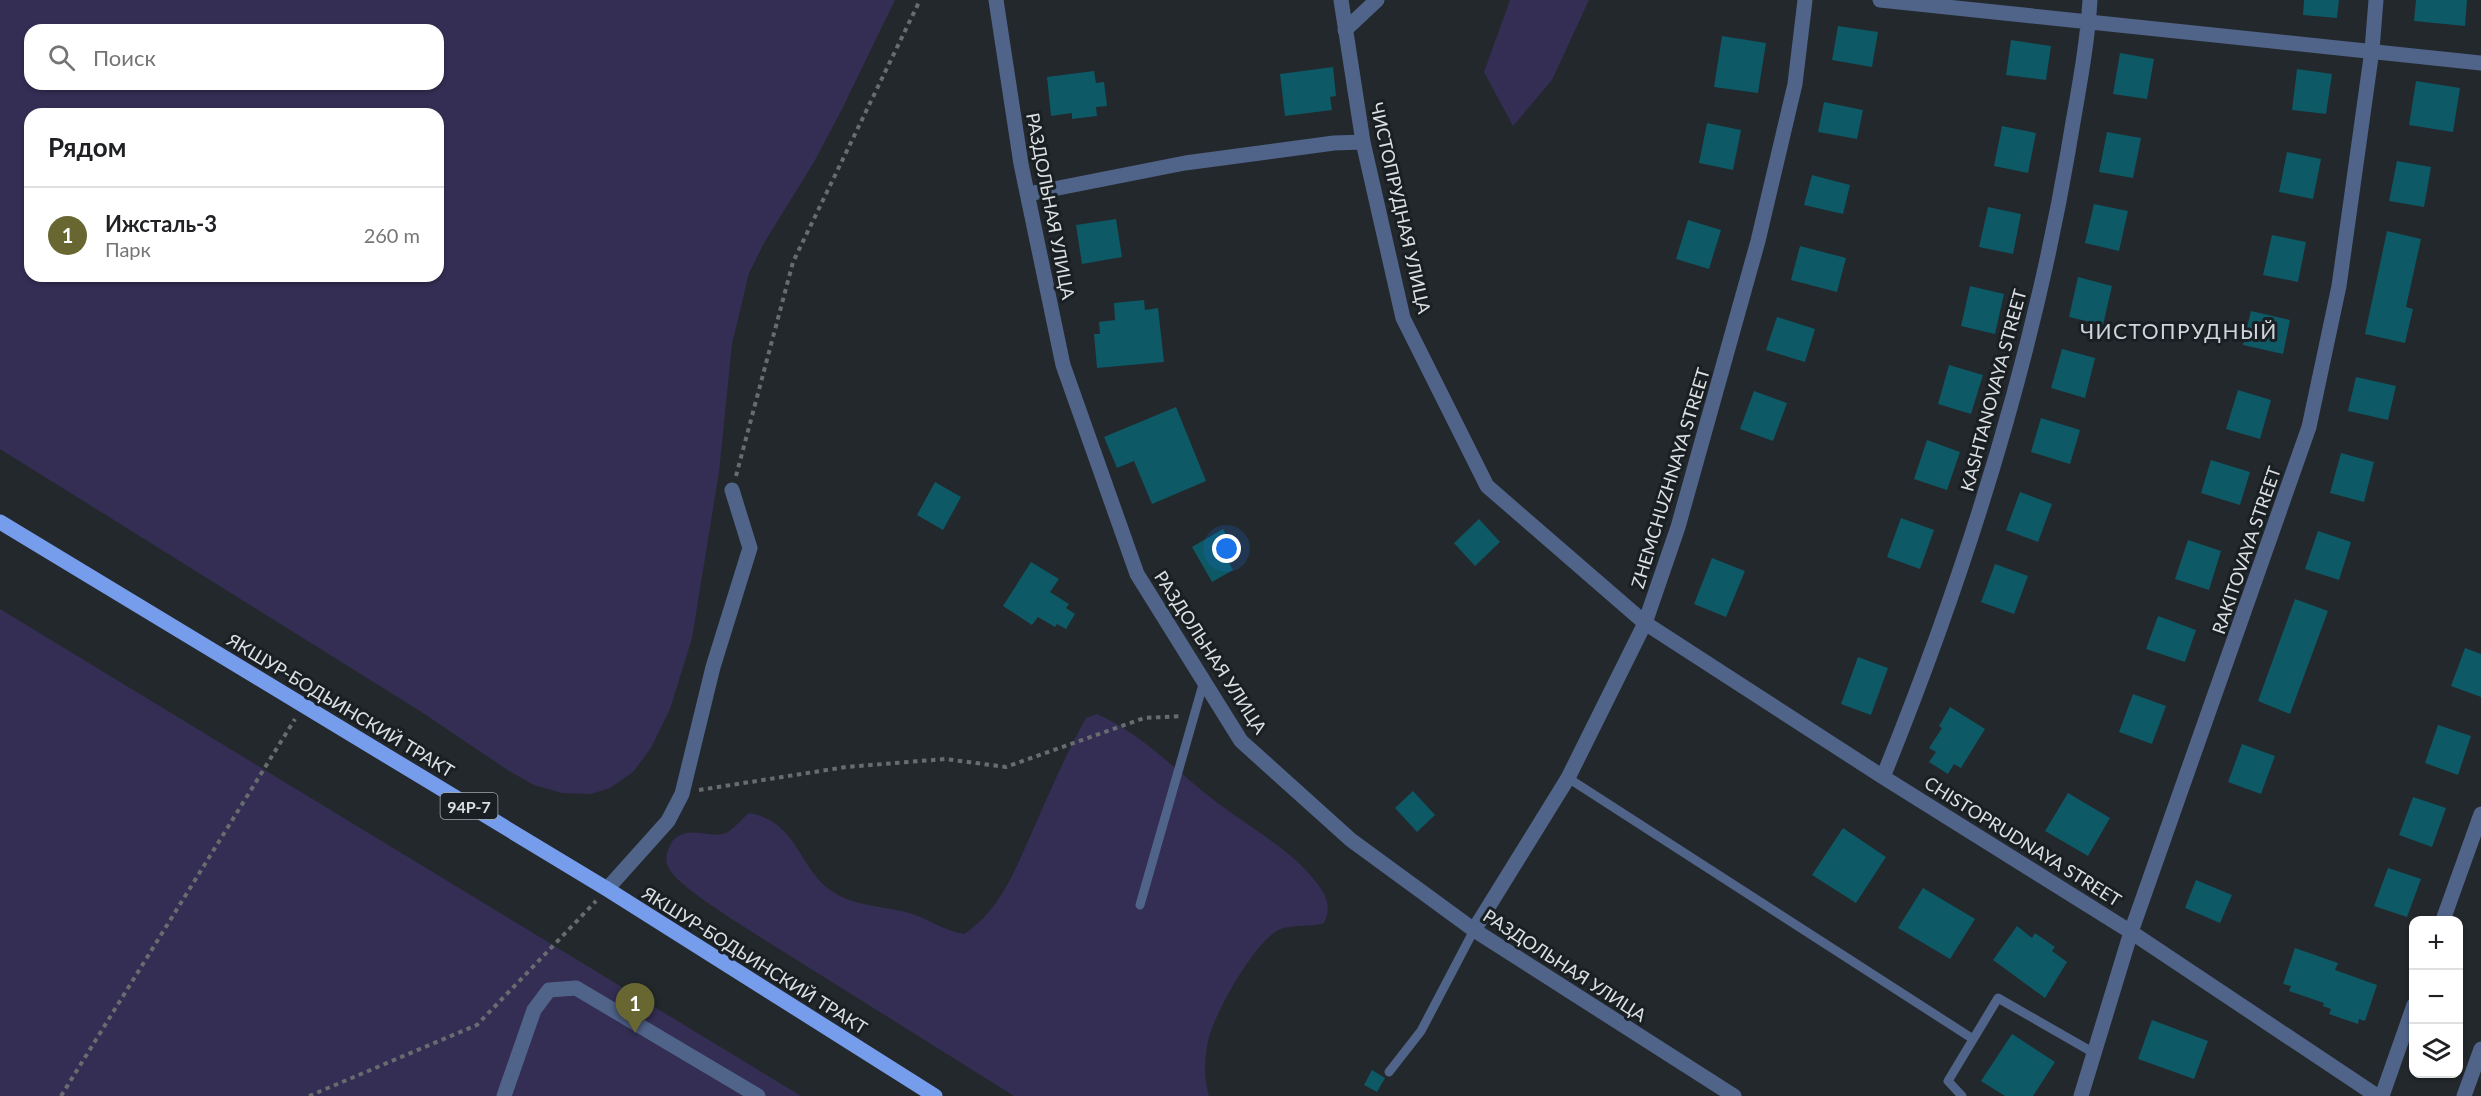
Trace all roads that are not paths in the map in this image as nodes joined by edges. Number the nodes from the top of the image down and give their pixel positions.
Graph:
1 (996, 0) edge
2 (1341, 0) edge
3 (1377, 0) edge
4 (1805, 0) edge
5 (1881, 0) edge
6 (2090, 0) edge
7 (2376, 0) edge
8 (2089, 22) junction
9 (1345, 30) junction
10 (2372, 50) junction
11 (2481, 63) edge
12 (1363, 142) junction
13 (1028, 194) junction
14 (732, 490) road end
15 (0, 522) edge
16 (1646, 623) junction
17 (1204, 681) junction
18 (1883, 777) junction
19 (1568, 778) junction
20 (2481, 814) edge
21 (607, 890) junction
22 (1140, 905) dead end
23 (2445, 916) edge
24 (1474, 930) junction
25 (2131, 932) junction
26 (2409, 1019) edge
27 (1973, 1039) junction
28 (2481, 1049) edge
29 (2094, 1053) junction
30 (1389, 1072) dead end
31 (504, 1096) edge
32 (758, 1096) edge
33 (935, 1096) edge
34 (1734, 1096) edge
35 (1962, 1096) edge
36 (2081, 1096) edge
37 (2377, 1096) edge
38 (2382, 1096) edge
39 (2464, 1096) edge

1 - 13 street, РАЗДОЛЬНАЯ УЛИЦА
2 - 9 street, ЧИСТОПРУДНАЯ УЛИЦА
3 - 9 street
4 - 16 street, ZHEMCHUZHNAYA STREET
5 - 8 street
6 - 8 street, KASHTANOVAYA STREET
7 - 10 street, RAKITOVAYA STREET
8 - 10 street
8 - 18 street, KASHTANOVAYA STREET
9 - 12 street, ЧИСТОПРУДНАЯ УЛИЦА
10 - 11 street
10 - 25 street, RAKITOVAYA STREET
12 - 13 street
12 - 16 street, ЧИСТОПРУДНАЯ УЛИЦА
13 - 17 street, РАЗДОЛЬНАЯ УЛИЦА
14 - 21 street
15 - 21 main road, ЯКШУР-БОДЬИНСКИЙ ТРАКТ / 94Р-7
16 - 18 street, CHISTOPRUDNAYA STREET
16 - 19 street, ZHEMCHUZHNAYA STREET
17 - 22 lane
17 - 24 street, РАЗДОЛЬНАЯ УЛИЦА
18 - 25 street, CHISTOPRUDNAYA STREET
19 - 24 street, ZHEMCHUZHNAYA STREET
19 - 27 lane
20 - 23 street
21 - 33 main road, ЯКШУР-БОДЬИНСКИЙ ТРАКТ / 94Р-7
24 - 30 lane
24 - 34 street, РАЗДОЛЬНАЯ УЛИЦА
25 - 29 street, RAKITOVAYA STREET
25 - 37 street, CHISTOPRUDNAYA STREET
26 - 38 street
27 - 29 lane
27 - 35 lane
28 - 39 street
29 - 36 street, RAKITOVAYA STREET
31 - 32 street

